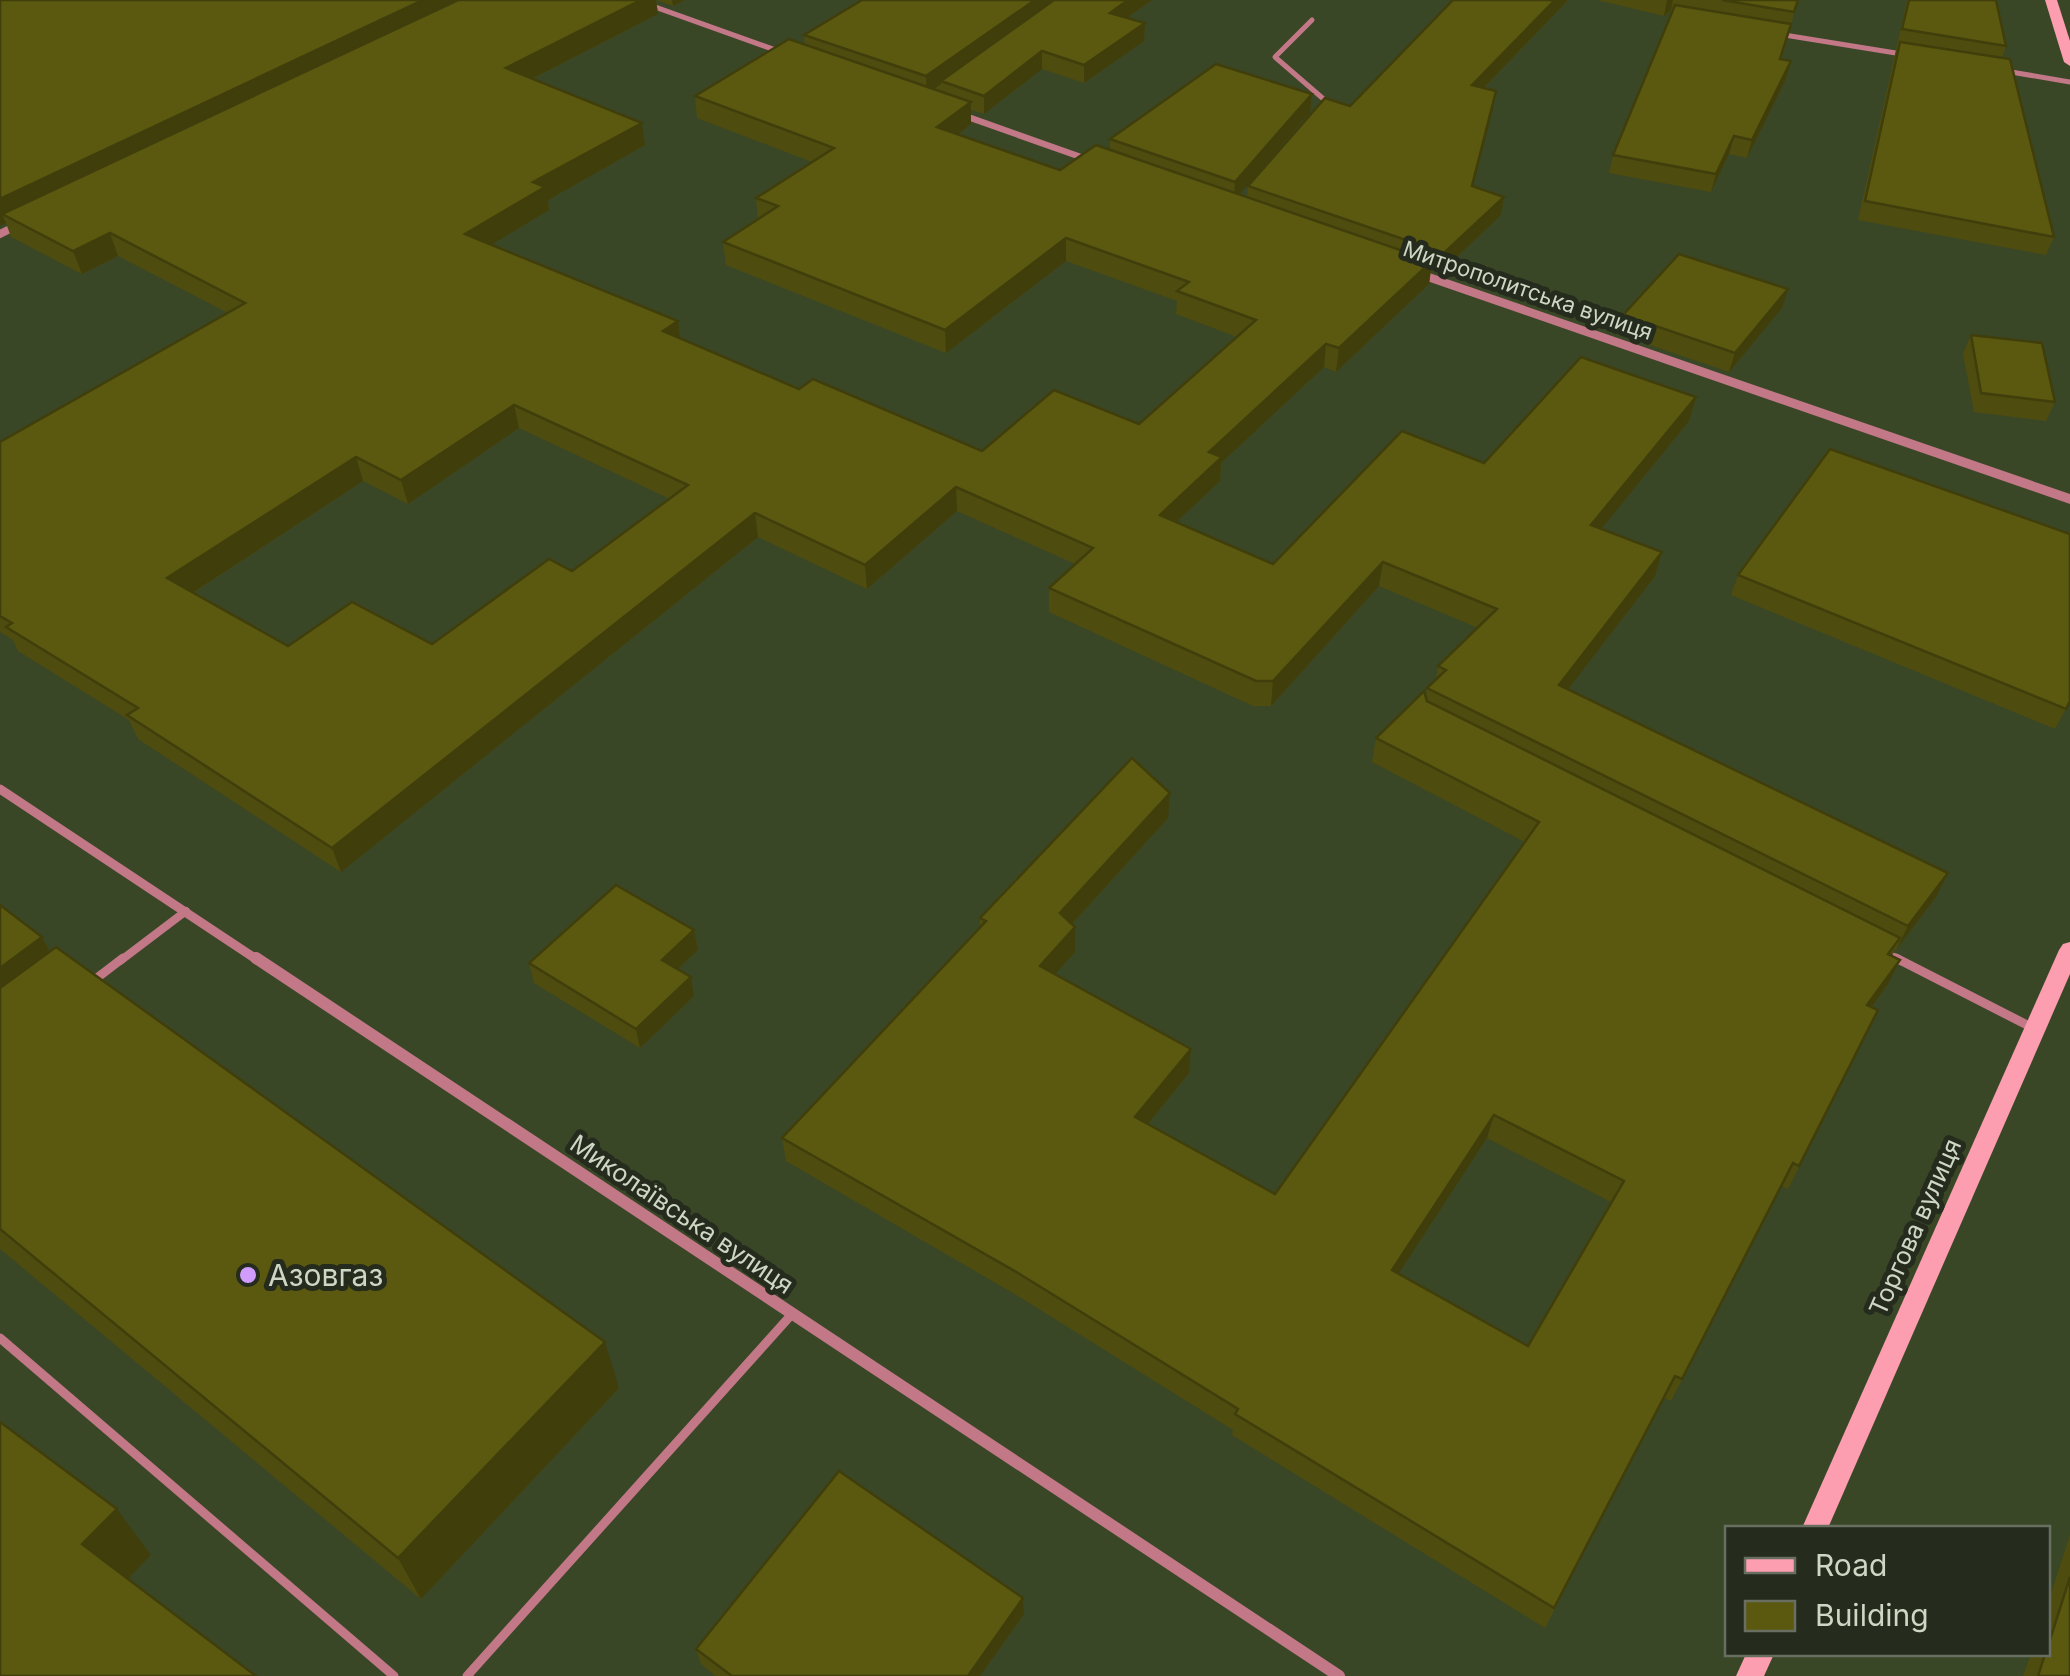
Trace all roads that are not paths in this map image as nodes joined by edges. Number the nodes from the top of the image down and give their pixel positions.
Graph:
1 (633, 0) edge
2 (2050, 0) edge
3 (1312, 20) dead end
4 (1768, 32) edge
5 (1906, 55) edge
6 (2070, 62) edge
7 (817, 64) edge
8 (2004, 71) edge
9 (2070, 82) edge
10 (927, 102) edge
11 (1316, 115) edge
12 (1108, 165) edge
13 (35, 217) edge
14 (0, 234) edge
15 (1402, 267) edge
16 (2070, 499) edge
17 (0, 789) edge
18 (186, 912) junction
19 (2070, 950) edge
20 (1886, 954) edge
21 (78, 992) edge
22 (2035, 1030) junction
23 (792, 1314) junction
24 (0, 1338) edge
25 (1816, 1526) edge
26 (394, 1676) edge
27 (467, 1676) edge
28 (1339, 1676) edge

1 - 7 street
2 - 6 main road
3 - 11 lane
4 - 5 lane
8 - 9 lane
10 - 12 street
13 - 14 street
15 - 16 street, Митрополитська вулиця
17 - 18 street, Миколаївська вулиця
18 - 21 lane
18 - 23 street, Миколаївська вулиця
19 - 22 main road, Торгова вулиця
20 - 22 lane
22 - 25 main road, Торгова вулиця
23 - 27 lane
23 - 28 street, Миколаївська вулиця
24 - 26 lane

